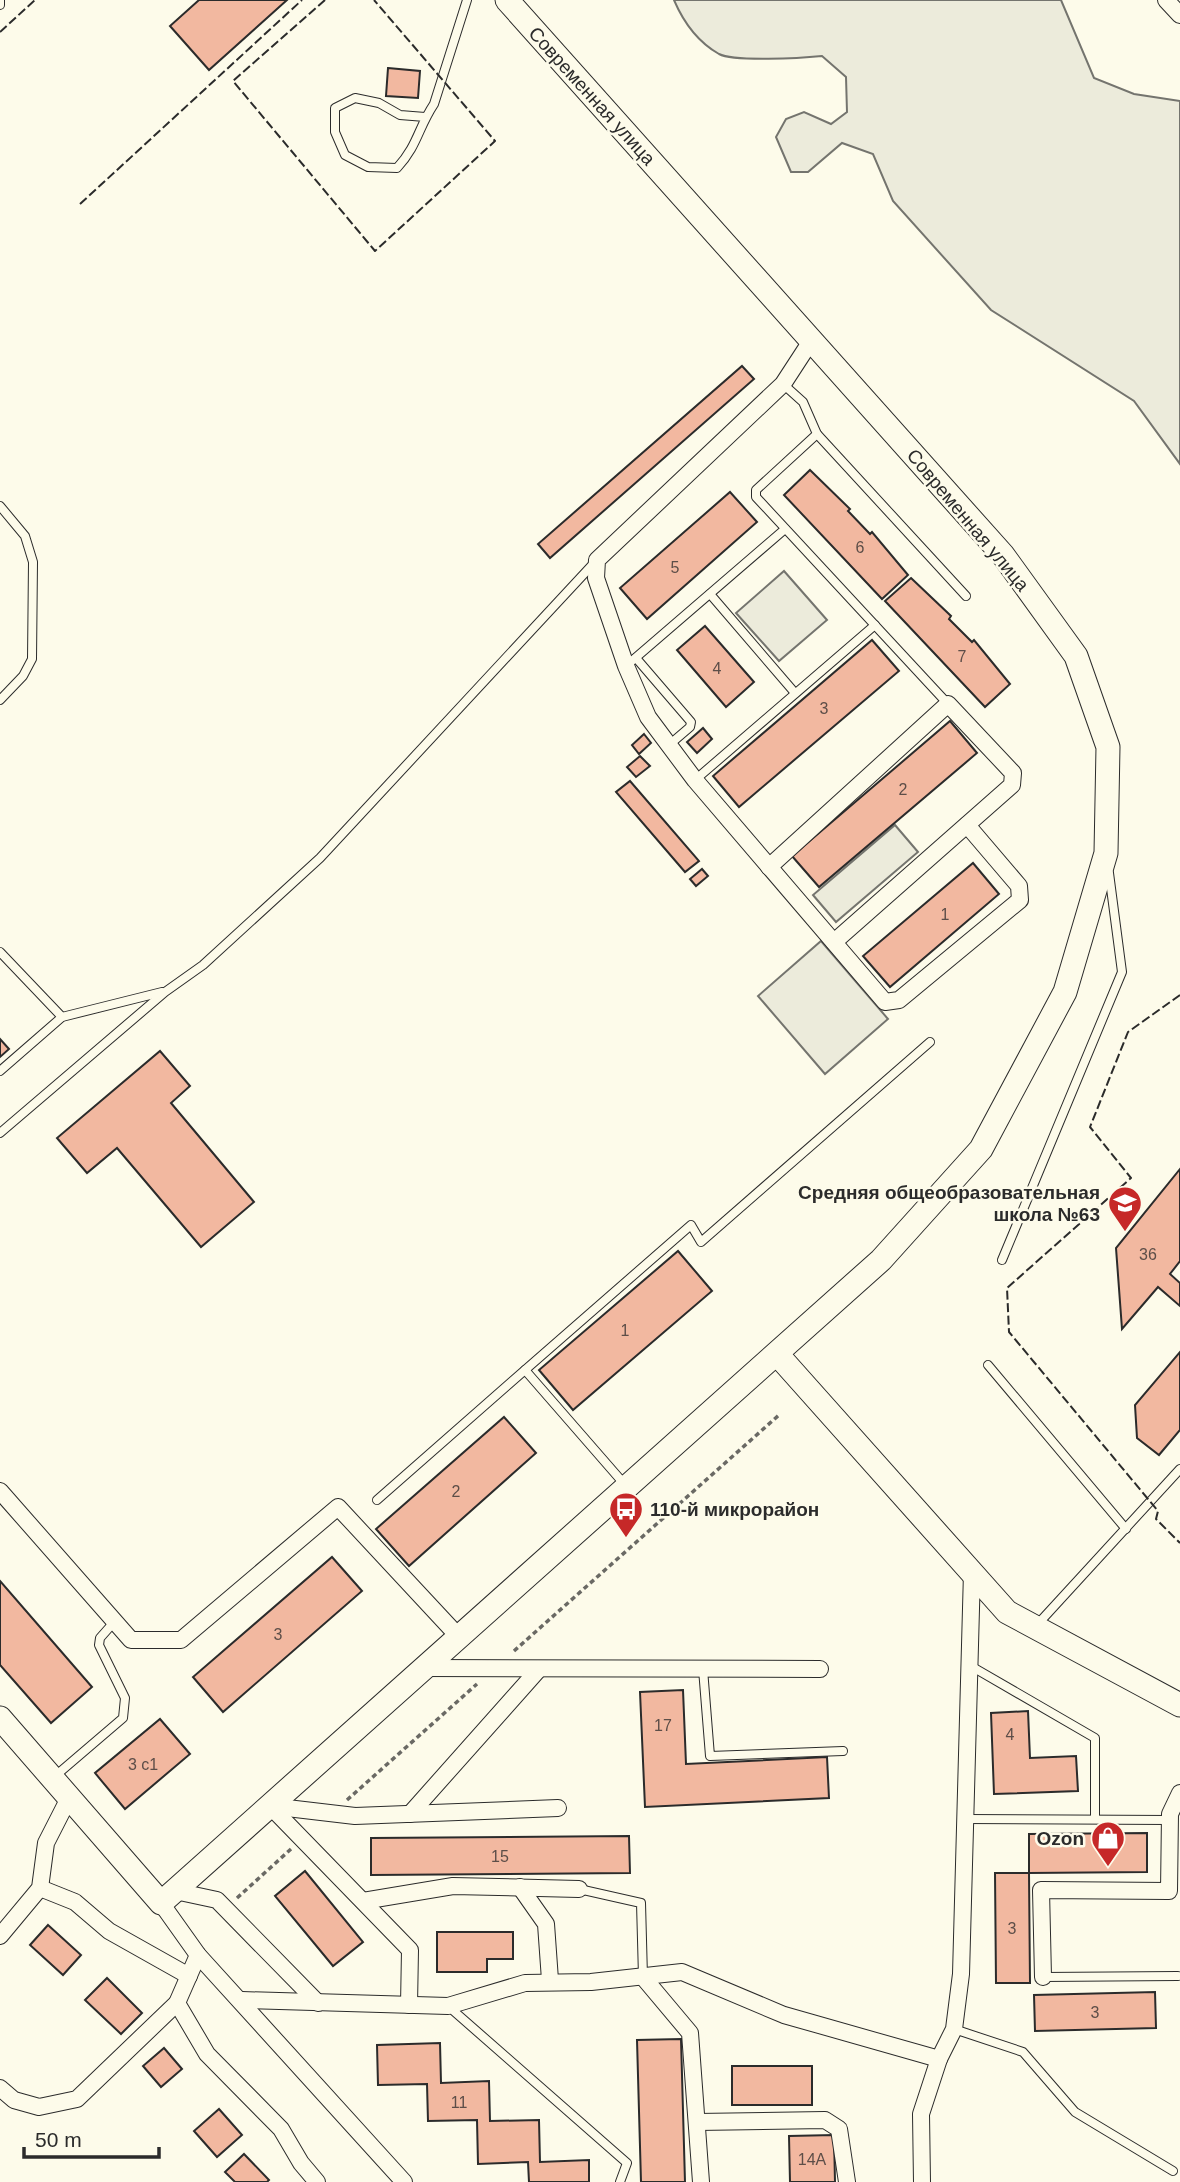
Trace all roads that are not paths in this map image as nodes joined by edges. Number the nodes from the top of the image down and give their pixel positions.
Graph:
1 (0, 0) edge
2 (467, 0) edge
3 (507, 0) edge
4 (1166, 0) edge
5 (0, 5) edge
6 (1180, 15) edge
7 (425, 117) junction
8 (811, 341) junction
9 (783, 384) junction
10 (817, 434) junction
11 (0, 506) edge
12 (785, 529) junction
13 (597, 560) junction
14 (710, 594) junction
15 (967, 596) dead end
16 (875, 625) junction
17 (631, 662) junction
18 (795, 694) junction
19 (0, 700) edge
20 (948, 704) junction
21 (669, 745) junction
22 (695, 780) junction
23 (967, 825) junction
24 (1106, 853) junction
25 (769, 867) junction
26 (834, 942) junction
27 (0, 952) edge
28 (165, 992) junction
29 (62, 1017) junction
30 (930, 1042) dead end
31 (0, 1071) edge
32 (0, 1133) edge
33 (1002, 1260) dead end
34 (777, 1354) junction
35 (988, 1365) dead end
36 (525, 1370) junction
37 (1180, 1469) edge
38 (628, 1489) junction
39 (0, 1491) edge
40 (377, 1500) dead end
41 (1126, 1529) junction
42 (972, 1572) junction
43 (114, 1621) junction
44 (1036, 1626) junction
45 (459, 1637) junction
46 (969, 1665) junction
47 (424, 1668) junction
48 (539, 1669) junction
49 (703, 1669) junction
50 (820, 1669) dead end
51 (1180, 1705) edge
52 (0, 1718) edge
53 (843, 1751) dead end
54 (53, 1778) junction
55 (1180, 1793) edge
56 (70, 1796) junction
57 (270, 1805) junction
58 (558, 1808) dead end
59 (410, 1814) junction
60 (965, 1819) junction
61 (1095, 1819) junction
62 (1170, 1819) junction
63 (520, 1887) junction
64 (40, 1888) junction
65 (579, 1888) joint
66 (168, 1897) junction
67 (363, 1901) junction
68 (0, 1936) edge
69 (198, 1955) junction
70 (189, 1976) junction
71 (1178, 1976) dead end
72 (643, 1977) junction
73 (1043, 1978) joint
74 (550, 1980) junction
75 (242, 2000) junction
76 (177, 2003) junction
77 (318, 2003) junction
78 (409, 2005) junction
79 (447, 2006) junction
80 (954, 2029) junction
81 (939, 2059) junction
82 (0, 2088) edge
83 (697, 2122) junction
84 (1173, 2171) dead end
85 (317, 2182) edge
86 (404, 2182) edge
87 (620, 2182) edge
88 (701, 2182) edge
89 (847, 2182) edge
90 (922, 2182) edge

1 - 5 lane
2 - 7 lane
3 - 8 street, Современная улица
4 - 6 street
7 - 7 lane
8 - 9 street
8 - 24 street, Современная улица
9 - 10 lane
9 - 13 street
10 - 12 lane
10 - 15 lane
11 - 19 lane
12 - 14 lane
12 - 16 lane
13 - 17 street
13 - 28 lane
14 - 17 lane
14 - 18 lane
16 - 18 lane
16 - 20 lane
17 - 21 street
17 - 21 lane
18 - 22 lane
20 - 23 street
20 - 25 street
21 - 22 street
22 - 25 street
23 - 26 street
23 - 26 street
24 - 33 lane
24 - 34 street, Современная улица
25 - 26 street
27 - 29 lane
28 - 29 lane
28 - 32 lane
29 - 31 lane
30 - 36 lane
34 - 38 street, Современная улица
34 - 42 street
35 - 41 lane
36 - 38 lane
36 - 40 lane
37 - 41 lane
38 - 45 street, Современная улица
39 - 43 street
41 - 44 lane
42 - 44 street
42 - 46 street
43 - 45 street
43 - 54 lane
44 - 51 street
45 - 47 street, Современная улица
46 - 60 street
46 - 61 lane
47 - 48 street
47 - 57 street, Современная улица
48 - 49 street
48 - 59 street
49 - 50 street
49 - 53 lane
52 - 54 street
54 - 56 street
55 - 62 street
56 - 64 street
56 - 66 street
57 - 59 street
57 - 66 street, Современная улица
57 - 67 street
58 - 59 street
60 - 61 lane
60 - 80 street
61 - 62 lane
62 - 73 street
63 - 65 street
63 - 67 street
63 - 74 street
64 - 68 street
64 - 70 street
65 - 72 lane
66 - 69 street
66 - 77 street
67 - 78 street
69 - 70 street
69 - 75 street
70 - 76 street
71 - 73 lane
72 - 74 street
72 - 81 street
72 - 83 street
74 - 79 street
75 - 77 street
75 - 86 street
76 - 82 street
76 - 85 street
77 - 78 street
78 - 79 street
79 - 87 lane
80 - 81 street
80 - 84 lane
81 - 90 street
83 - 88 street
83 - 89 street

